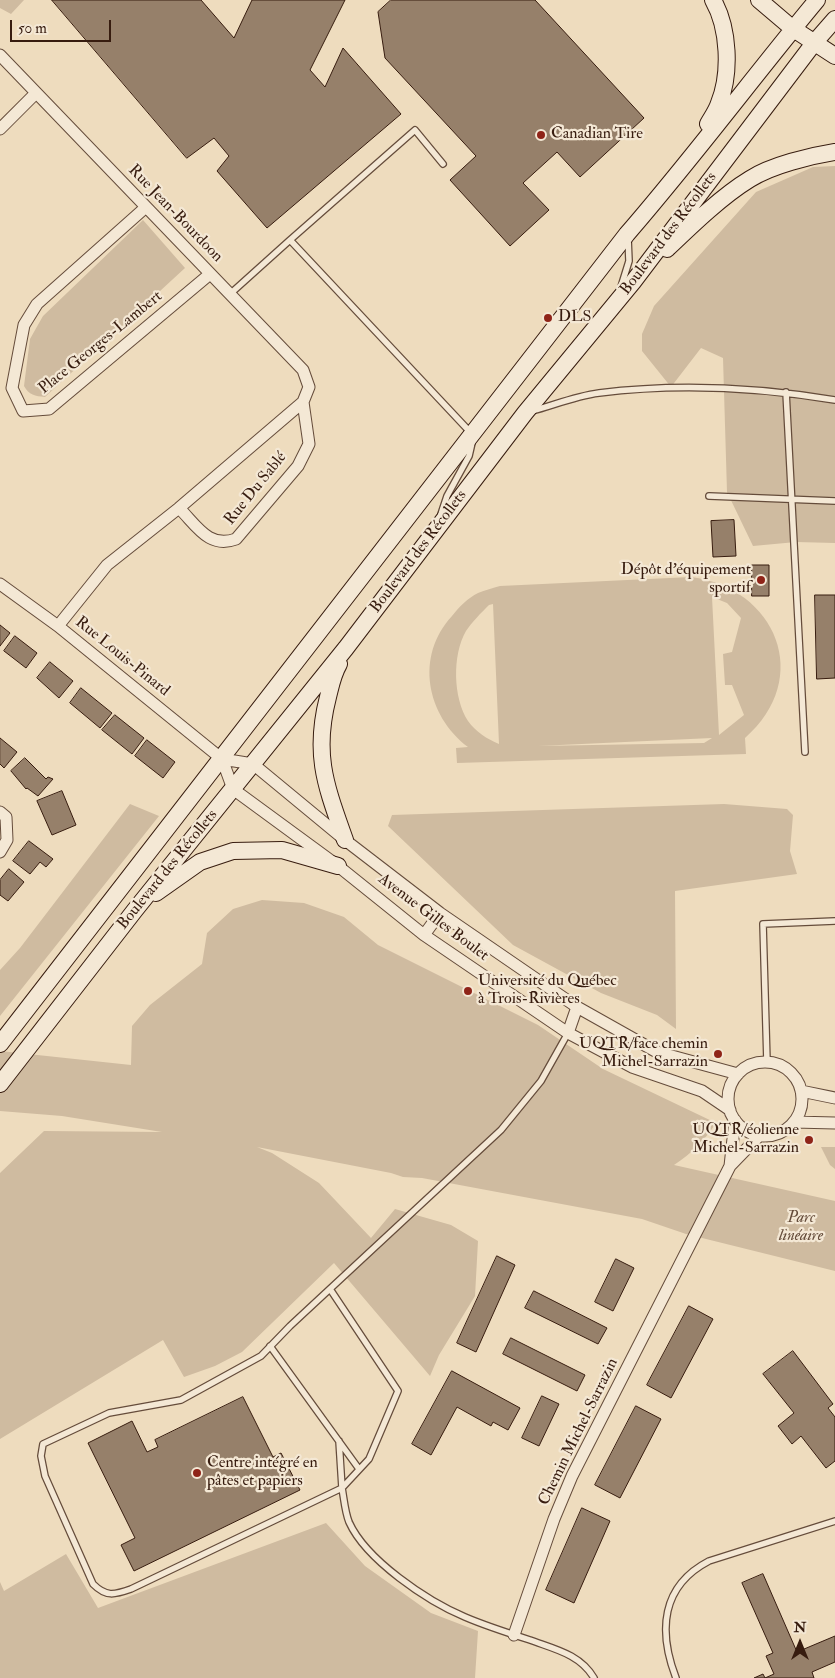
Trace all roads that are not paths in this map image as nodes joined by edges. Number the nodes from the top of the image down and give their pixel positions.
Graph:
1 (713, 0) edge
2 (758, 0) edge
3 (810, 2) edge
4 (834, 21) edge
5 (792, 28) junction
6 (814, 43) junction
7 (0, 55) edge
8 (835, 56) edge
9 (36, 93) junction
10 (0, 129) edge
11 (835, 152) edge
12 (442, 164) dead end
13 (682, 170) junction
14 (146, 207) junction
15 (627, 234) junction
16 (290, 240) junction
17 (210, 274) junction
18 (633, 282) junction
19 (230, 294) junction
20 (615, 304) junction
21 (786, 392) junction
22 (835, 400) edge
23 (303, 402) junction
24 (525, 413) junction
25 (472, 434) junction
26 (709, 496) dead end
27 (790, 499) junction
28 (835, 501) edge
29 (179, 508) junction
30 (436, 530) junction
31 (0, 584) edge
32 (58, 626) junction
33 (346, 648) junction
34 (805, 752) dead end
35 (222, 758) junction
36 (253, 764) junction
37 (232, 789) junction
38 (0, 812) edge
39 (346, 840) junction
40 (0, 852) edge
41 (338, 866) junction
42 (134, 910) junction
43 (440, 913) junction
44 (835, 921) edge
45 (424, 935) junction
46 (577, 1007) junction
47 (568, 1033) junction
48 (0, 1044) edge
49 (767, 1062) junction
50 (738, 1074) junction
51 (0, 1084) edge
52 (801, 1090) junction
53 (835, 1098) edge
54 (732, 1115) junction
55 (794, 1122) junction
56 (835, 1123) edge
57 (760, 1135) junction
58 (730, 1166) junction
59 (330, 1289) junction
60 (270, 1346) junction
61 (339, 1441) junction
62 (359, 1469) junction
63 (342, 1488) junction
64 (835, 1521) edge
65 (514, 1635) junction
66 (594, 1678) edge
67 (676, 1678) edge

1 - 13 main road
2 - 5 main road
3 - 4 main road
3 - 5 main road, Boulevard des Récollets
4 - 6 main road, Boulevard des Récollets
5 - 6 main road
5 - 13 main road, Boulevard des Récollets
6 - 8 main road
6 - 18 main road, Boulevard des Récollets
7 - 9 street, Rue Jean-Bourdoon
9 - 10 street
9 - 14 street, Rue Jean-Bourdoon
11 - 18 main road
12 - 16 lane
13 - 15 main road, Boulevard des Récollets
14 - 17 street, Rue Jean-Bourdoon
14 - 17 street, Place Georges-Lambert
15 - 20 lane
15 - 25 main road, Boulevard des Récollets
16 - 19 lane
16 - 25 lane
17 - 19 street, Rue Jean-Bourdoon
18 - 20 main road, Boulevard des Récollets
19 - 23 street, Rue Jean-Bourdoon
20 - 24 main road, Boulevard des Récollets
21 - 22 lane
21 - 24 lane
21 - 27 lane
23 - 29 street, Rue Du Sablé
23 - 29 street, Rue Du Sablé
24 - 30 main road, Boulevard des Récollets
25 - 30 lane
25 - 35 main road, Boulevard des Récollets
26 - 27 lane
27 - 28 lane
27 - 34 lane
29 - 32 street, Rue Du Sablé
30 - 33 main road, Boulevard des Récollets
31 - 32 street, Rue Louis-Pinard
32 - 35 street, Rue Louis-Pinard
33 - 36 main road, Boulevard des Récollets
33 - 39 main road
35 - 36 street, Rue Louis-Pinard
35 - 37 street
35 - 48 main road, Boulevard des Récollets
36 - 37 main road, Boulevard des Récollets
36 - 39 street, Avenue Gilles Boulet
37 - 41 street, Avenue Gilles Boulet
37 - 42 main road, Boulevard des Récollets
38 - 40 street
39 - 43 street, Avenue Gilles Boulet
41 - 42 main road
41 - 45 street, Avenue Gilles Boulet
42 - 51 main road, Boulevard des Récollets
43 - 45 street
43 - 46 street, Avenue Gilles Boulet
44 - 49 lane
45 - 47 street, Avenue Gilles Boulet
46 - 47 street
46 - 50 street, Avenue Gilles Boulet
47 - 54 street, Avenue Gilles Boulet
47 - 59 lane
49 - 50 street
49 - 52 street
50 - 54 street
52 - 53 street
52 - 55 street
54 - 57 street, Avenue Gilles Boulet
54 - 58 street, Chemin Michel-Sarrazin
55 - 56 street
55 - 57 street
57 - 58 street, Chemin Michel-Sarrazin
58 - 65 street, Chemin Michel-Sarrazin
59 - 60 lane
59 - 62 lane
60 - 61 lane
60 - 63 lane
61 - 62 lane
61 - 63 lane
62 - 63 lane
63 - 65 lane
64 - 67 lane
65 - 66 lane

